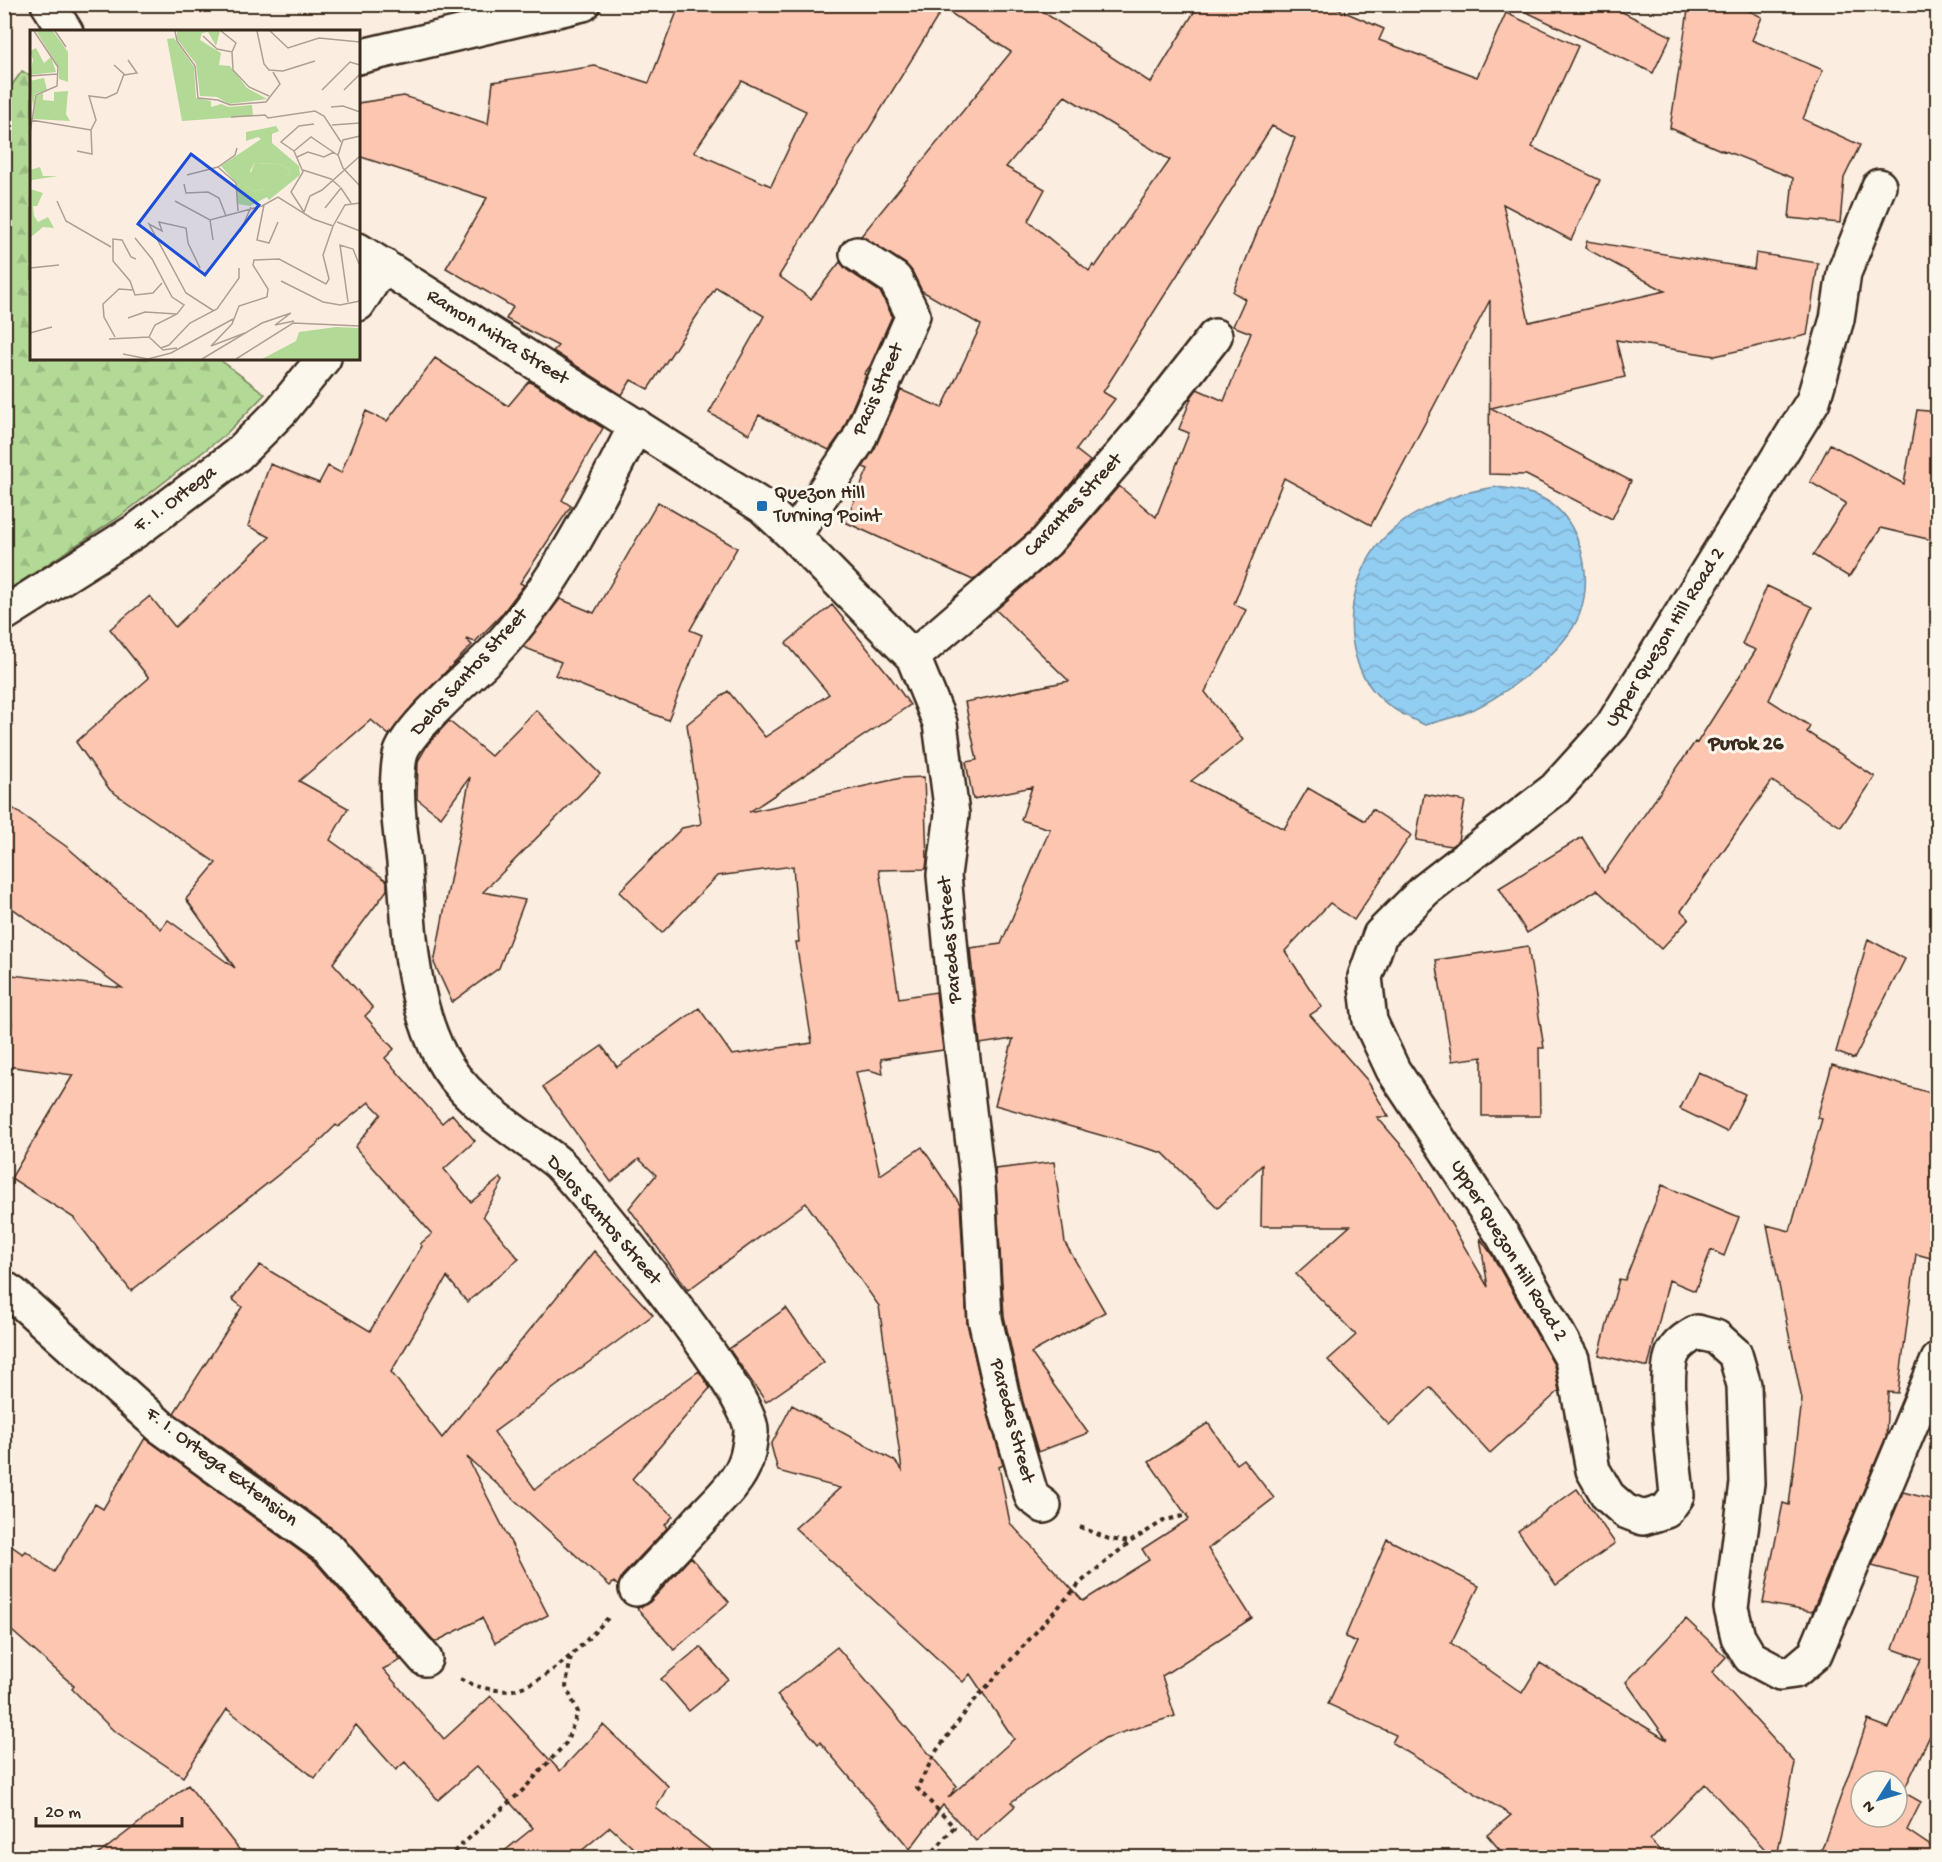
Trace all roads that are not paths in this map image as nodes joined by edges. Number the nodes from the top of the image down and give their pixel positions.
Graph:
1 (48, 4) edge
2 (583, 4) edge
3 (65, 30) edge
4 (360, 57) edge
5 (1878, 186) dead end
6 (857, 254) dead end
7 (371, 258) edge
8 (360, 297) edge
9 (1215, 336) dead end
10 (322, 360) edge
11 (636, 425) junction
12 (794, 536) junction
13 (4, 614) edge
14 (913, 657) junction
15 (4, 1288) edge
16 (1938, 1360) edge
17 (1044, 1506) dead end
18 (636, 1588) road end
19 (425, 1659) dead end

1 - 3 street
2 - 4 street
5 - 16 street, Upper Quezon Hill Road 2
6 - 12 street, Pacis Street
7 - 8 street
7 - 11 street, Ramon Mitra Street
9 - 14 street, Carantes Street
10 - 13 street, F. I. Ortega
11 - 12 street, Paredes Street
11 - 18 street, Delos Santos Street
12 - 14 street, Paredes Street
14 - 17 street, Paredes Street
15 - 19 street, F. I. Ortega Extension

